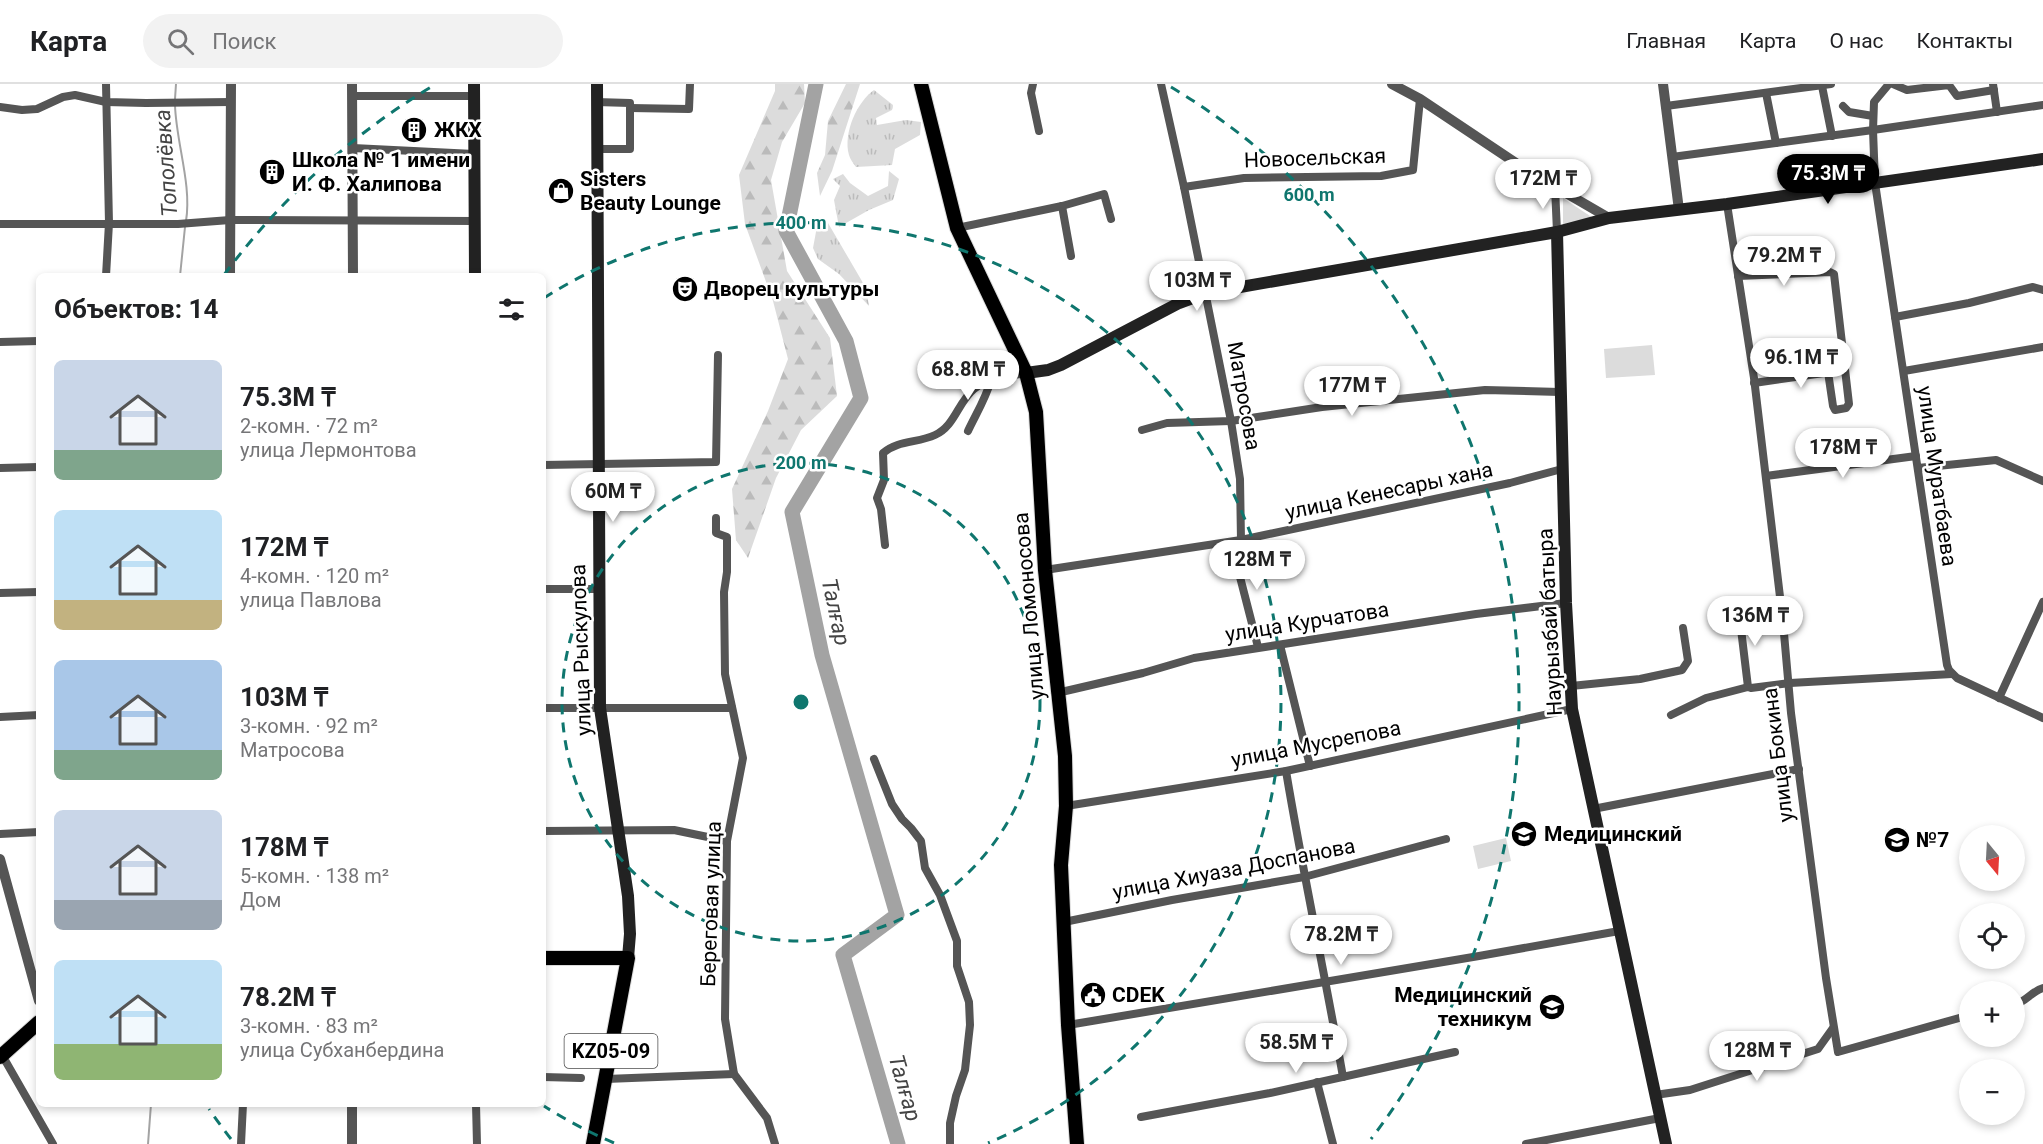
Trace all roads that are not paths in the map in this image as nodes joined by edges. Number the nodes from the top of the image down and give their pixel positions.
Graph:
1 (106, 84) edge
2 (231, 84) edge
3 (352, 84) edge
4 (597, 84) edge
5 (690, 84) edge
6 (921, 84) edge
7 (1033, 84) edge
8 (1161, 84) edge
9 (1392, 84) edge
10 (1663, 84) edge
11 (1891, 84) edge
12 (1826, 85) edge
13 (1994, 87) edge
14 (474, 90) edge
15 (1766, 93) junction
16 (352, 96) junction
17 (1420, 99) junction
18 (106, 102) junction
19 (231, 102) junction
20 (596, 102) junction
21 (2043, 105) edge
22 (1666, 106) junction
23 (1843, 106) dead end
24 (0, 107) edge
25 (630, 108) junction
26 (1997, 112) junction
27 (1873, 116) junction
28 (1039, 130) dead end
29 (1873, 130) junction
30 (1832, 136) junction
31 (1776, 143) junction
32 (353, 148) junction
33 (597, 149) junction
34 (474, 154) junction
35 (1672, 157) junction
36 (2043, 159) edge
37 (1875, 183) junction
38 (1184, 187) junction
39 (1555, 187) junction
40 (1726, 204) junction
41 (1062, 206) junction
42 (1678, 210) junction
43 (1609, 218) junction
44 (1111, 219) dead end
45 (230, 220) junction
46 (354, 221) junction
47 (475, 221) junction
48 (109, 223) junction
49 (0, 224) edge
50 (957, 228) junction
51 (1557, 232) junction
52 (1071, 256) dead end
53 (106, 273) edge
54 (230, 273) edge
55 (353, 273) edge
56 (475, 273) edge
57 (1738, 276) junction
58 (2043, 290) edge
59 (1206, 293) junction
60 (1895, 317) junction
61 (36, 341) edge
62 (0, 342) edge
63 (2043, 347) edge
64 (718, 355) dead end
65 (1845, 370) junction
66 (1904, 371) junction
67 (1828, 372) junction
68 (1026, 374) junction
69 (991, 380) junction
70 (1754, 383) junction
71 (1560, 392) junction
72 (1232, 421) junction
73 (1142, 430) dead end
74 (968, 431) dead end
75 (1916, 456) junction
76 (597, 463) junction
77 (546, 465) edge
78 (36, 467) edge
79 (0, 468) edge
80 (1918, 468) junction
81 (1562, 470) junction
82 (1766, 476) junction
83 (2043, 481) edge
84 (716, 518) dead end
85 (1241, 540) junction
86 (1231, 542) junction
87 (885, 545) dead end
88 (1044, 570) junction
89 (546, 589) edge
90 (598, 589) junction
91 (0, 592) edge
92 (36, 592) edge
93 (2043, 602) edge
94 (1566, 603) junction
95 (2041, 612) edge
96 (1783, 622) junction
97 (1683, 628) dead end
98 (1280, 645) junction
99 (1258, 647) junction
100 (1952, 674) junction
101 (1790, 683) junction
102 (1571, 686) junction
103 (1748, 687) junction
104 (1058, 693) junction
105 (1999, 698) junction
106 (546, 708) edge
107 (600, 708) junction
108 (732, 708) junction
109 (1572, 709) junction
110 (36, 715) edge
111 (1671, 715) dead end
112 (0, 717) edge
113 (2043, 718) edge
114 (874, 759) dead end
115 (1310, 766) junction
116 (1798, 769) junction
117 (1286, 771) junction
118 (1066, 806) junction
119 (1593, 809) junction
120 (618, 830) junction
121 (546, 831) edge
122 (36, 832) edge
123 (0, 834) edge
124 (1446, 840) dead end
125 (727, 841) junction
126 (0, 859) edge
127 (1304, 878) junction
128 (1064, 922) junction
129 (1619, 931) junction
130 (546, 958) edge
131 (628, 958) junction
132 (1326, 982) junction
133 (36, 985) edge
134 (2043, 988) edge
135 (2025, 1000) edge
136 (1959, 1019) edge
137 (36, 1025) edge
138 (1068, 1025) junction
139 (1833, 1028) junction
140 (1455, 1052) dead end
141 (1, 1056) edge
142 (734, 1074) junction
143 (546, 1077) edge
144 (1343, 1077) junction
145 (581, 1078) dead end
146 (606, 1079) junction
147 (1317, 1082) junction
148 (1655, 1095) junction
149 (243, 1107) edge
150 (352, 1107) edge
151 (476, 1107) edge
152 (1141, 1117) dead end
153 (1660, 1118) junction
154 (53, 1144) edge
155 (241, 1144) edge
156 (352, 1144) edge
157 (477, 1144) edge
158 (593, 1144) edge
159 (775, 1144) edge
160 (950, 1144) edge
161 (1077, 1144) edge
162 (1333, 1144) edge
163 (1526, 1144) edge
164 (1665, 1144) edge

1 - 18 street
2 - 19 street
3 - 16 street
4 - 20 main road, улица Рыскулова
5 - 25 street
6 - 50 main road, улица Ломоносова
7 - 28 street
8 - 38 street, Матросова
9 - 17 street
10 - 22 street
11 - 13 street
11 - 27 street
12 - 15 street
12 - 30 street
13 - 26 street
14 - 16 street
14 - 34 main road
15 - 22 street
15 - 31 street
16 - 32 street
17 - 38 street, Новосельская
17 - 39 street
18 - 19 street
18 - 24 street
18 - 48 street
19 - 45 street
20 - 25 street
20 - 33 main road, улица Рыскулова
21 - 26 street
22 - 35 street
23 - 27 street
25 - 33 street
26 - 29 street
27 - 29 street, улица Муратбаева
29 - 30 street
29 - 37 street, улица Муратбаева
30 - 31 street
31 - 35 street
32 - 34 street
32 - 46 street
33 - 76 main road, улица Рыскулова
34 - 47 main road
35 - 42 street
36 - 37 main road
37 - 40 main road
37 - 60 street, улица Муратбаева
38 - 59 street, Матросова
39 - 43 street
39 - 51 street
40 - 42 main road
40 - 57 street, улица Бокина
41 - 44 street
41 - 50 street
41 - 52 street
42 - 43 main road
43 - 51 main road
45 - 46 street
45 - 48 street
45 - 54 street
46 - 47 street
46 - 55 street
47 - 56 main road
48 - 49 street
48 - 53 street
50 - 68 main road, улица Ломоносова
51 - 59 main road
51 - 71 main road, Наурызбай батыра
57 - 65 street
57 - 70 street, улица Бокина
58 - 60 street
59 - 68 main road
59 - 72 street, Матросова
60 - 66 street, улица Муратбаева
61 - 62 street
63 - 66 street
64 - 76 street
65 - 67 street
65 - 67 street
66 - 75 street, улица Муратбаева
67 - 70 street
68 - 69 street
68 - 88 main road, улица Ломоносова
69 - 74 street
69 - 87 street
70 - 82 street, улица Бокина
71 - 72 street
71 - 81 main road, Наурызбай батыра
72 - 73 street
72 - 85 street, Матросова
75 - 80 street, улица Муратбаева
75 - 82 street
76 - 77 street
76 - 90 main road, улица Рыскулова
78 - 79 street
80 - 83 street
80 - 100 street, улица Муратбаева
81 - 85 street, улица Кенесары хана
81 - 94 main road, Наурызбай батыра
82 - 96 street, улица Бокина
84 - 108 street, Береговая улица
85 - 86 street, улица Кенесары хана
86 - 88 street, улица Кенесары хана
86 - 99 street
88 - 104 main road, улица Ломоносова
89 - 90 street
90 - 107 main road, улица Рыскулова
91 - 92 street
93 - 95 street
94 - 98 street, улица Курчатова
94 - 102 main road, Наурызбай батыра
95 - 105 street
96 - 101 street, улица Бокина
96 - 103 street
97 - 102 street
98 - 99 street, улица Курчатова
98 - 115 street
99 - 104 street, улица Курчатова
100 - 101 street
100 - 105 street
101 - 103 street
101 - 116 street, улица Бокина
102 - 109 main road, Наурызбай батыра
103 - 111 street
104 - 118 main road, улица Ломоносова
105 - 113 street
106 - 107 street
107 - 108 street
107 - 120 main road, улица Рыскулова
108 - 125 street, Береговая улица
109 - 115 street, улица Мусрепова
109 - 119 main road, Наурызбай батыра
110 - 112 street
114 - 160 street
115 - 117 street, улица Мусрепова
116 - 119 street
116 - 139 street, улица Бокина
117 - 118 street, улица Мусрепова
117 - 127 street
118 - 128 main road, улица Ломоносова
119 - 129 main road, Наурызбай батыра
120 - 121 street
120 - 125 street
120 - 131 main road, улица Рыскулова
122 - 123 street
124 - 127 street, улица Хиуаза Доспанова
125 - 142 street, Береговая улица
126 - 133 street
127 - 128 street, улица Хиуаза Доспанова
127 - 132 street
128 - 138 main road, улица Ломоносова
129 - 132 street
129 - 148 main road, Наурызбай батыра
130 - 131 main road
131 - 146 main road, улица Рыскулова / KZ05-09
132 - 138 street
132 - 144 street
134 - 135 street
136 - 139 street, улица Бокина
137 - 141 main road
138 - 161 main road, улица Ломоносова
139 - 148 street
140 - 144 street
141 - 154 street
142 - 146 street
142 - 159 street, Береговая улица
143 - 145 street
144 - 147 street
146 - 158 main road, улица Рыскулова / KZ05-09
147 - 152 street
147 - 162 street
148 - 153 main road, Наурызбай батыра
149 - 155 street
150 - 156 street
151 - 157 street
153 - 163 street
153 - 164 main road, Наурызбай батыра

